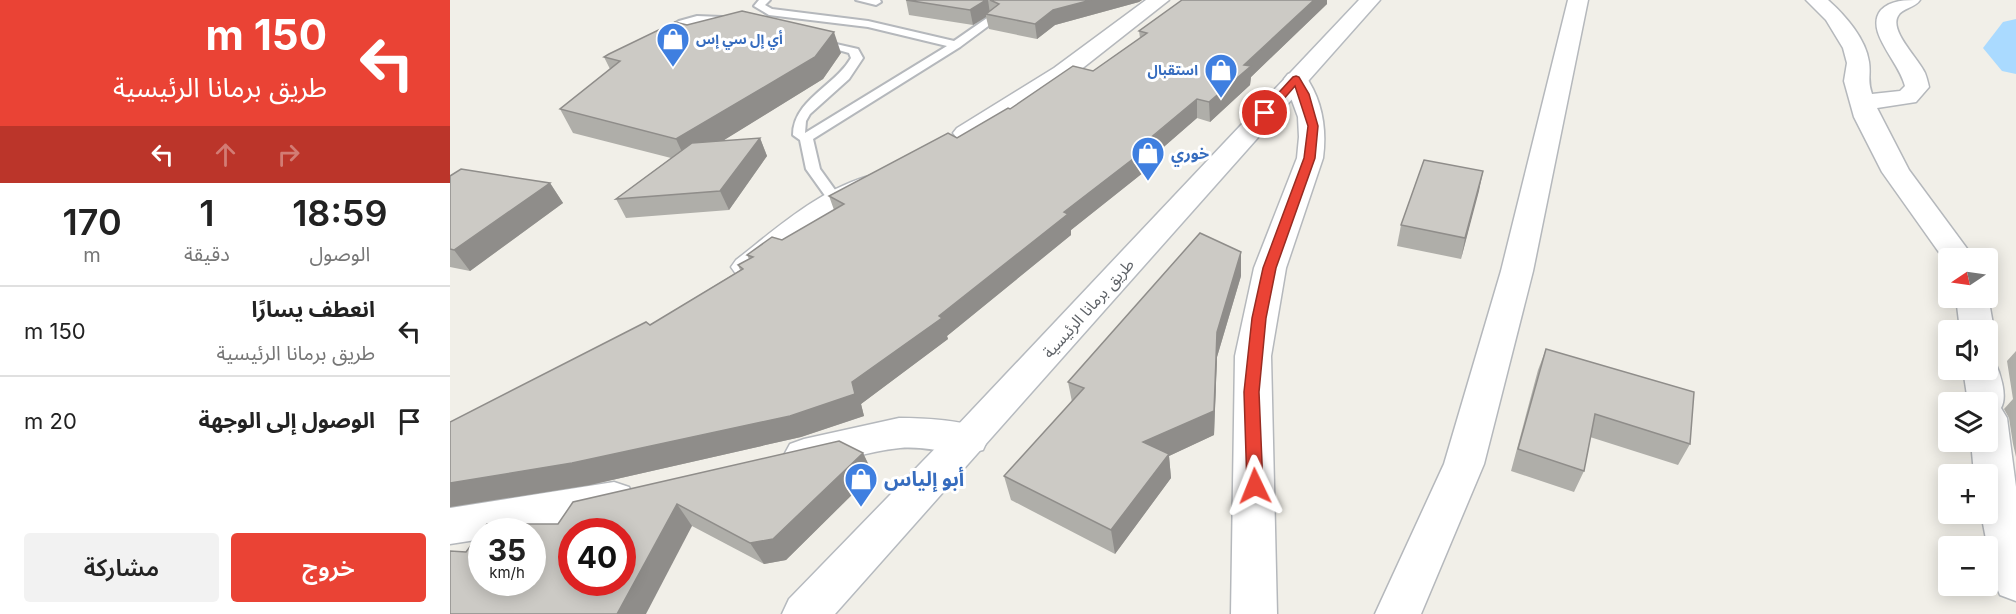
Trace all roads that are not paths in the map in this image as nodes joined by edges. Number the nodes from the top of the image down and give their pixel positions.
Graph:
1 (765, 0) edge
2 (861, 0) edge
3 (1159, 0) edge
4 (1370, 0) edge
5 (1578, 0) edge
6 (1816, 0) edge
7 (1910, 0) edge
8 (876, 2) dead end
9 (994, 18) edge
10 (746, 25) edge
11 (810, 39) edge
12 (677, 43) edge
13 (956, 45) junction
14 (1296, 79) junction
15 (1863, 103) junction
16 (806, 138) junction
17 (946, 144) edge
18 (895, 172) edge
19 (836, 201) junction
20 (1952, 248) edge
21 (725, 284) edge
22 (969, 439) junction
23 (1991, 452) edge
24 (772, 463) edge
25 (647, 492) edge
26 (450, 526) edge
27 (2016, 581) edge
28 (806, 614) edge
29 (1254, 614) edge
30 (1398, 614) edge

1 - 13 lane
2 - 8 lane
3 - 17 street
4 - 14 street, طريق برمانا الرئيسية
5 - 30 street
6 - 15 street
7 - 15 street
9 - 13 lane
10 - 12 lane
11 - 16 lane
13 - 16 lane
14 - 22 street, طريق برمانا الرئيسية
14 - 29 street
15 - 20 street
16 - 19 lane
18 - 19 street
19 - 21 street
22 - 24 street
22 - 28 street, طريق برمانا الرئيسية
23 - 27 street
25 - 26 street

